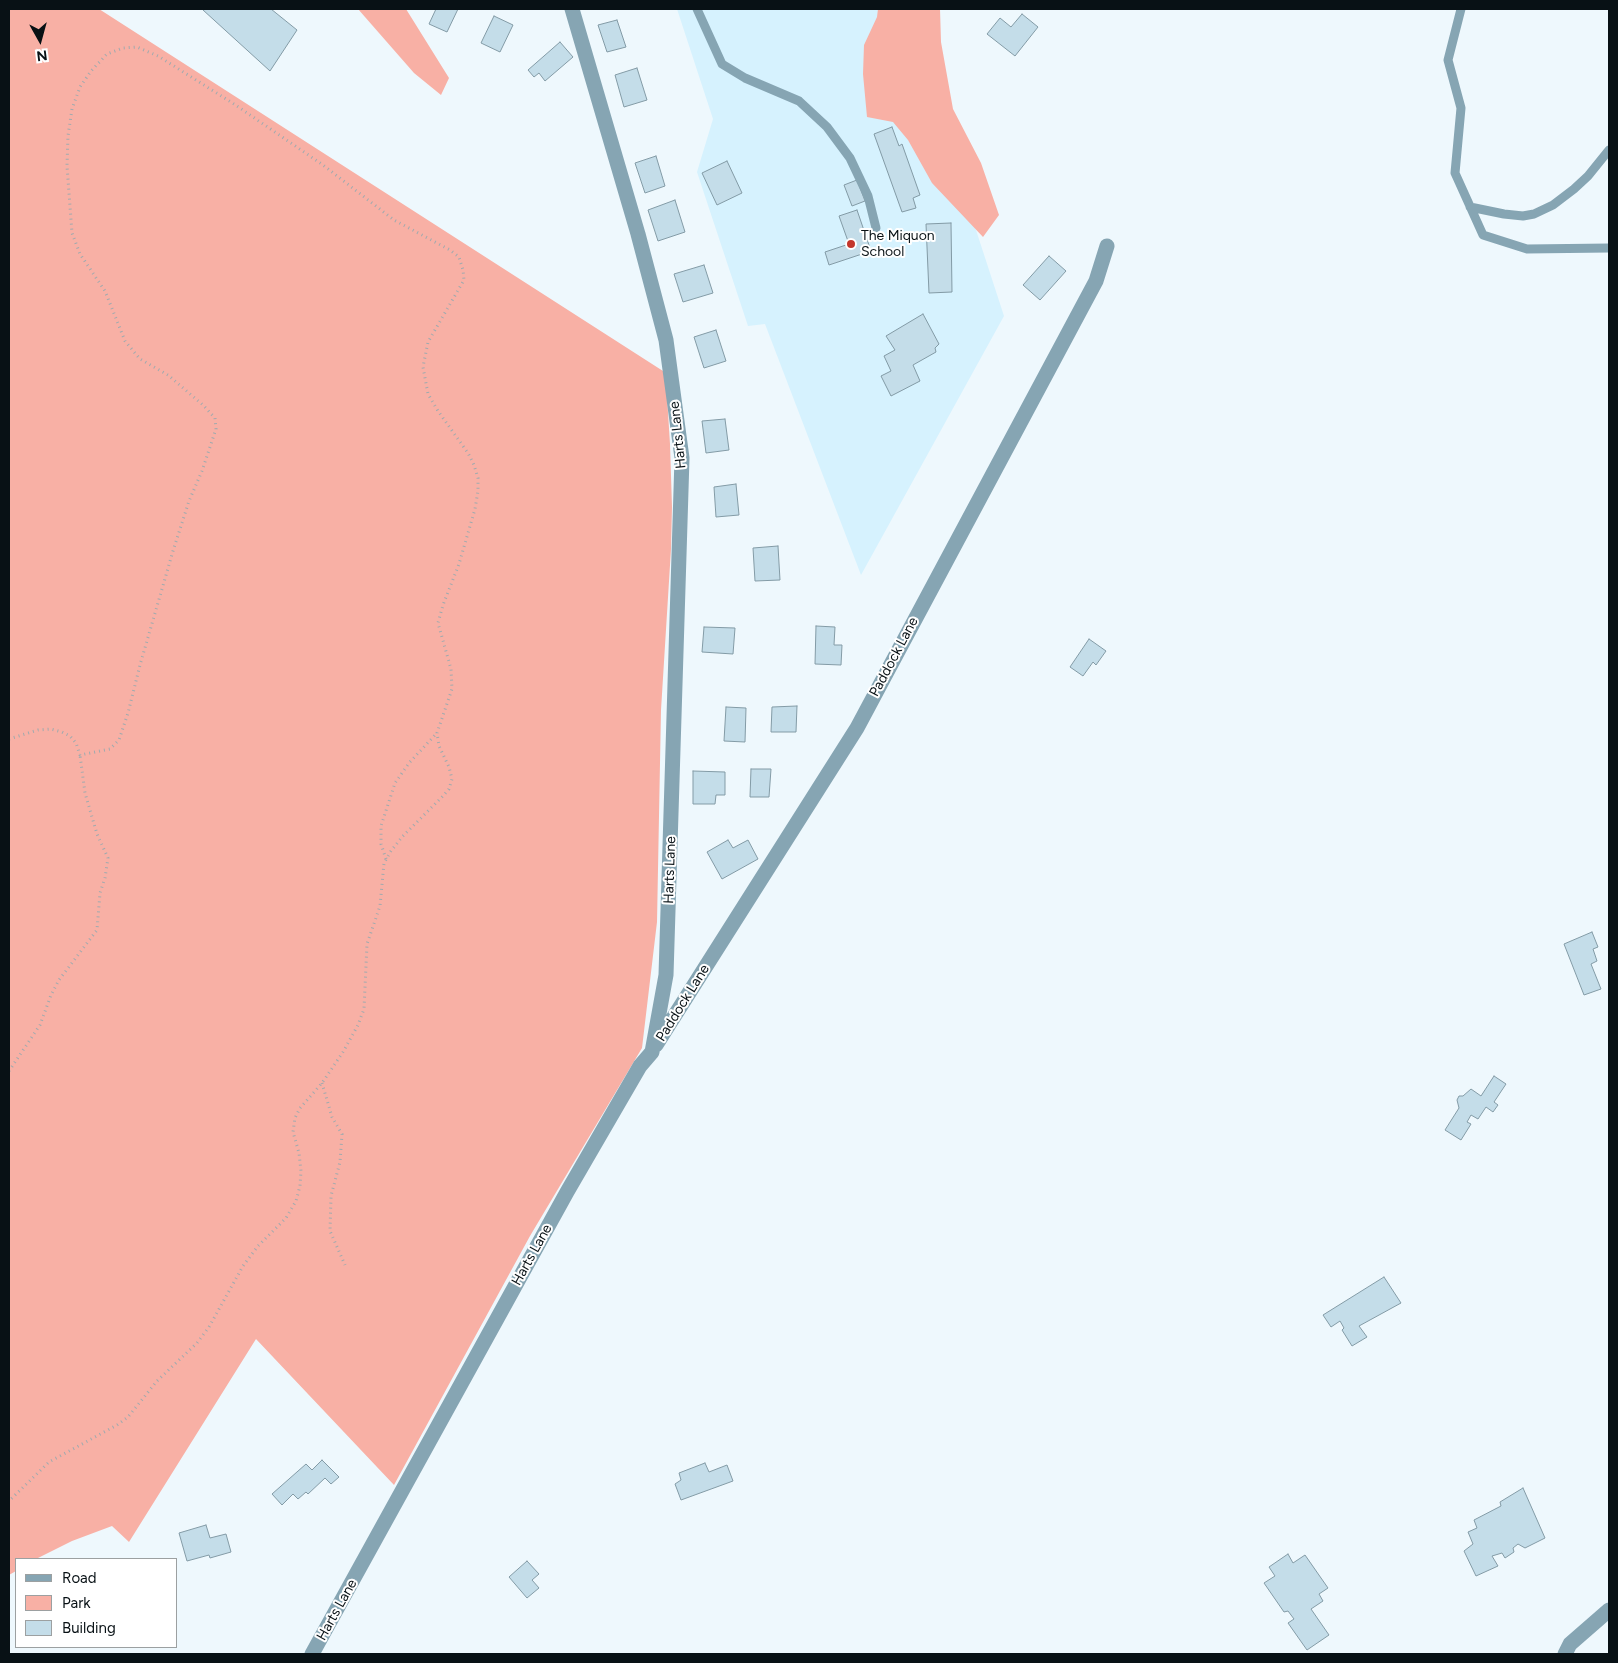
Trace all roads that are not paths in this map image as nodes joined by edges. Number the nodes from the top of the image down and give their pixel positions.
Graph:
1 (572, 9) edge
2 (697, 9) edge
3 (1461, 9) edge
4 (1609, 150) edge
5 (1470, 207) junction
6 (876, 228) dead end
7 (1107, 246) dead end
8 (1609, 248) edge
9 (652, 1052) junction
10 (1609, 1610) edge
11 (312, 1654) edge
12 (1565, 1654) edge

1 - 9 street, Harts Lane
2 - 6 lane
3 - 5 lane
4 - 5 lane
5 - 8 lane
7 - 9 street, Paddock Lane
9 - 11 street, Harts Lane
10 - 12 street

